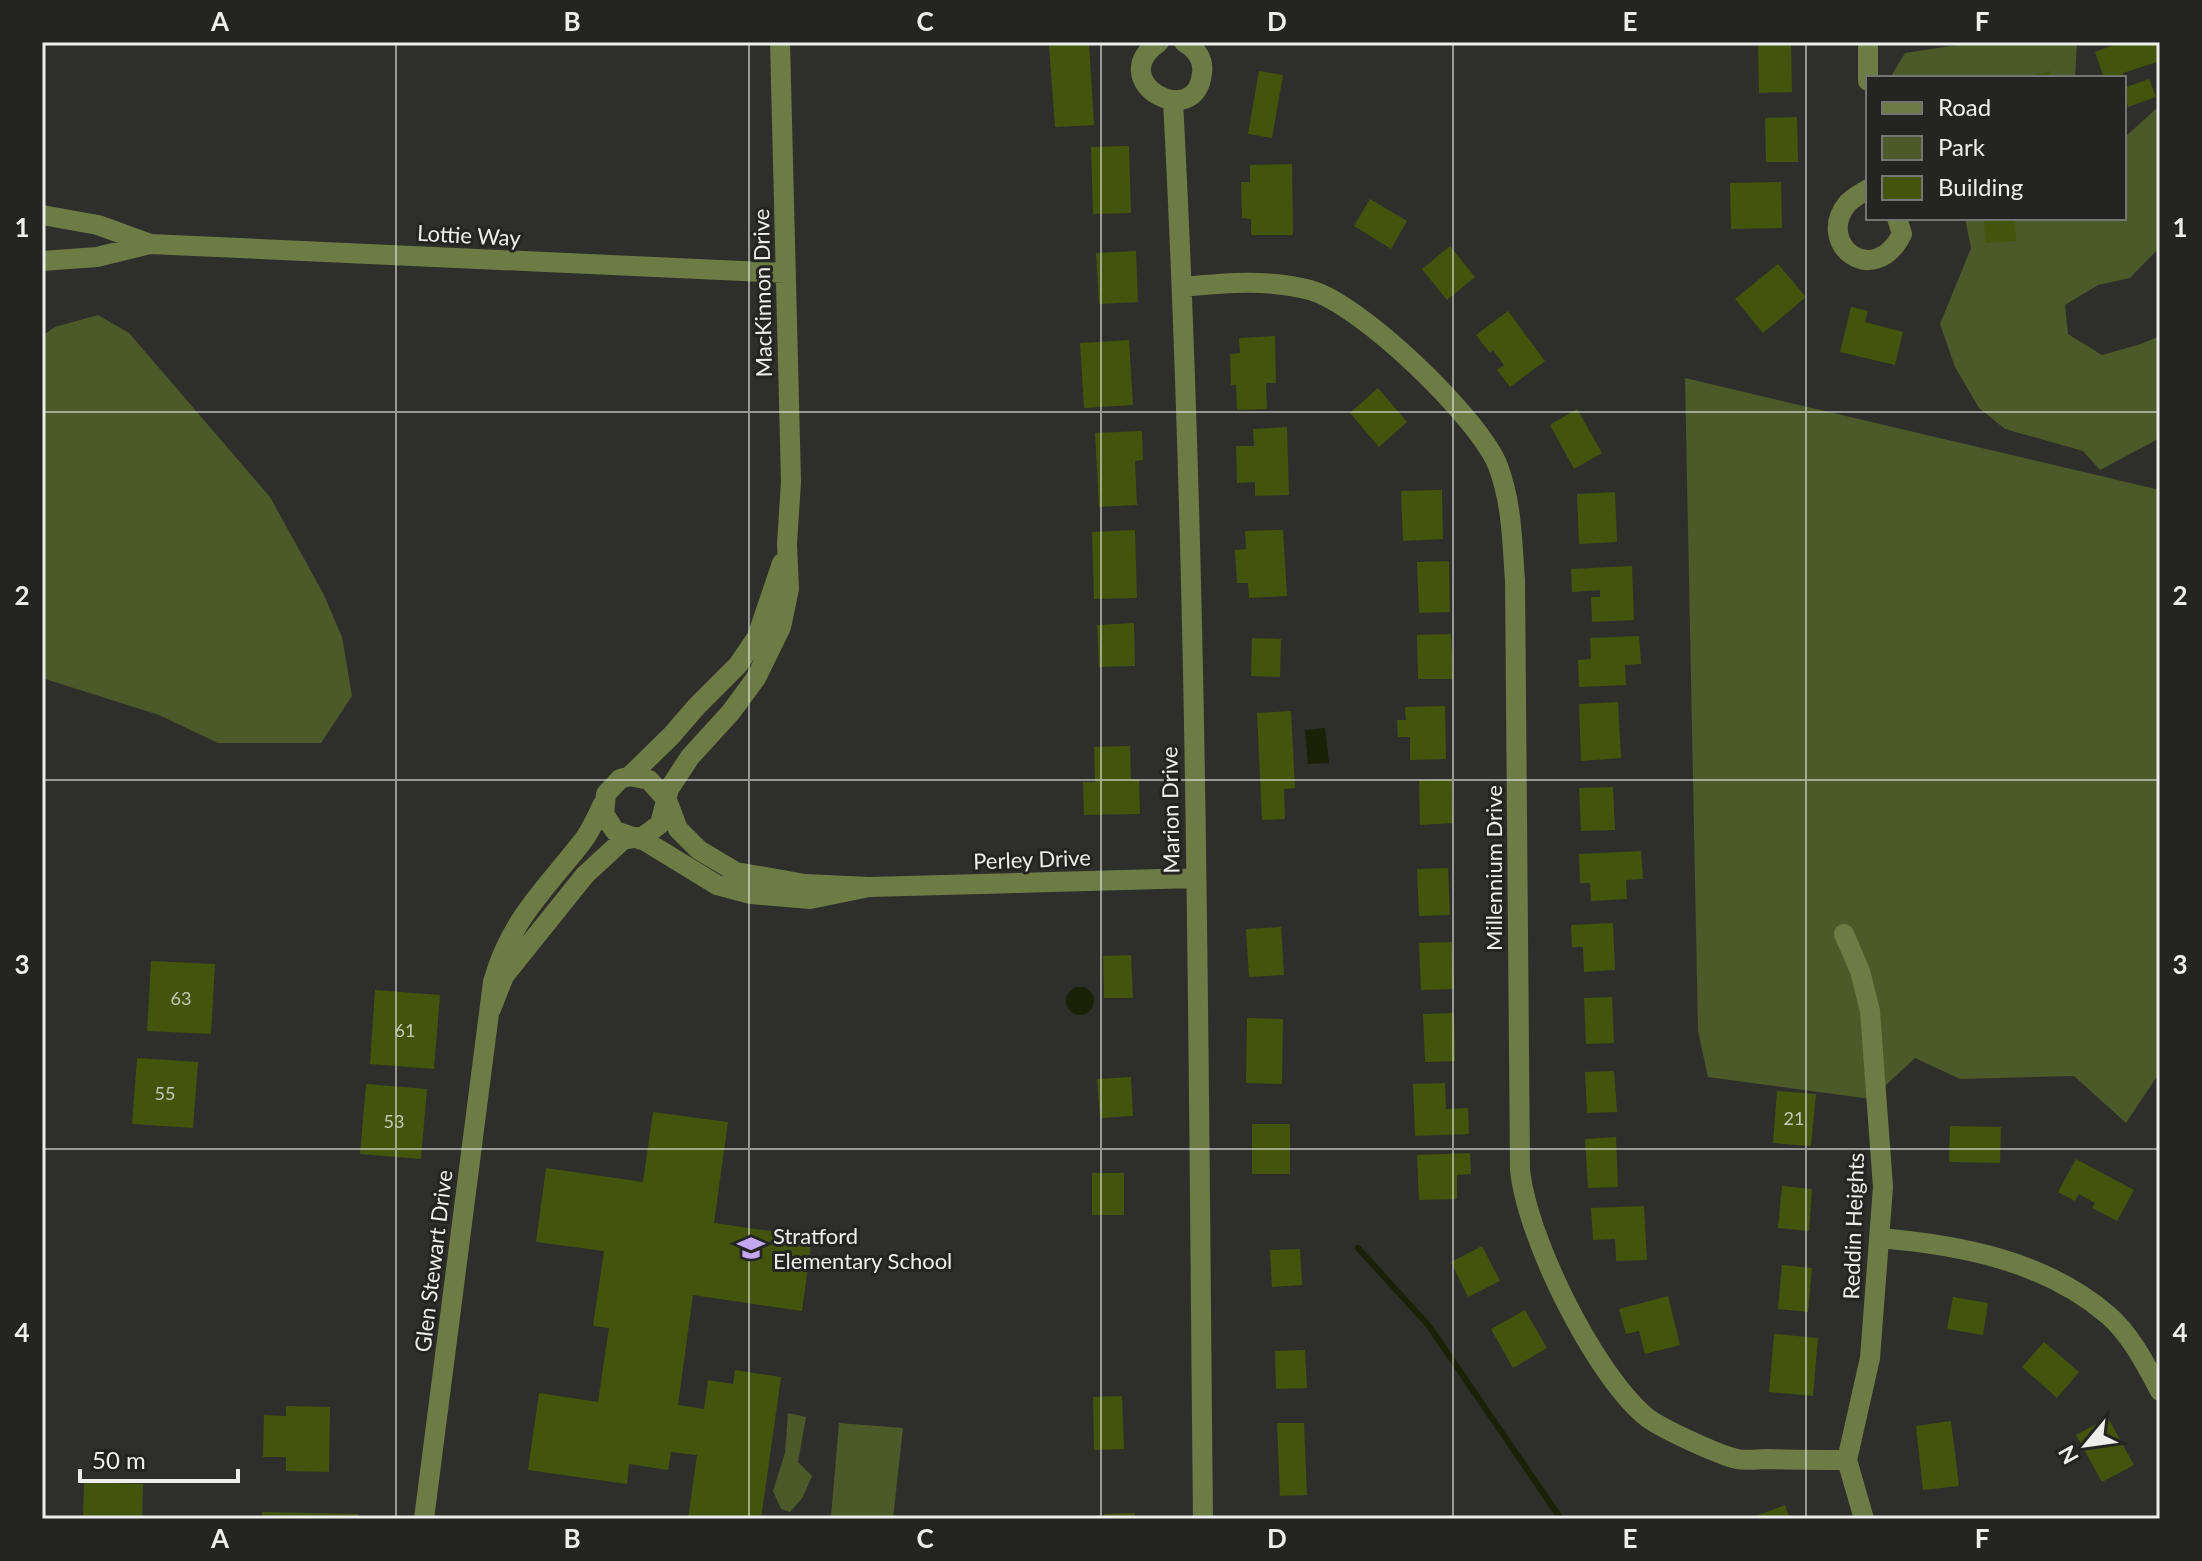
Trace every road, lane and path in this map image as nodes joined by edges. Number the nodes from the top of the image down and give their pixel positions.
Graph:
1 (780, 42) edge
2 (1159, 42) edge
3 (1184, 42) edge
4 (1868, 42) edge
5 (1868, 76) edge
6 (1173, 101) junction
7 (1866, 190) edge
8 (42, 215) edge
9 (1898, 220) edge
10 (150, 244) junction
11 (42, 261) edge
12 (786, 273) junction
13 (1183, 287) junction
14 (787, 544) junction
15 (630, 776) junction
16 (667, 800) junction
17 (603, 804) junction
18 (634, 838) junction
19 (1196, 878) junction
20 (869, 887) junction
21 (1844, 934) dead end
22 (491, 1009) junction
23 (1880, 1238) junction
24 (2160, 1391) edge
25 (1847, 1460) junction
26 (424, 1519) edge
27 (1203, 1519) edge
28 (1864, 1519) edge

1 - 12 street, MacKinnon Drive
2 - 6 street
3 - 6 street
4 - 5 street
6 - 13 street, Marion Drive
7 - 9 street
8 - 10 street, Lottie Way
10 - 11 street, Lottie Way
10 - 12 street, Lottie Way
12 - 14 street, MacKinnon Drive
13 - 19 street, Marion Drive
13 - 25 street, Millennium Drive
14 - 15 street, MacKinnon Drive
14 - 16 street, MacKinnon Drive
15 - 16 street
15 - 17 street
16 - 18 street
16 - 20 street, Perley Drive
17 - 18 street
17 - 22 street, Glen Stewart Drive
18 - 20 street, Perley Drive
18 - 22 street, Glen Stewart Drive
19 - 20 street, Perley Drive
19 - 27 street, Marion Drive
21 - 23 street, Reddin Heights
22 - 26 street, Glen Stewart Drive
23 - 24 street
23 - 25 street, Reddin Heights
25 - 28 street, Reddin Heights

